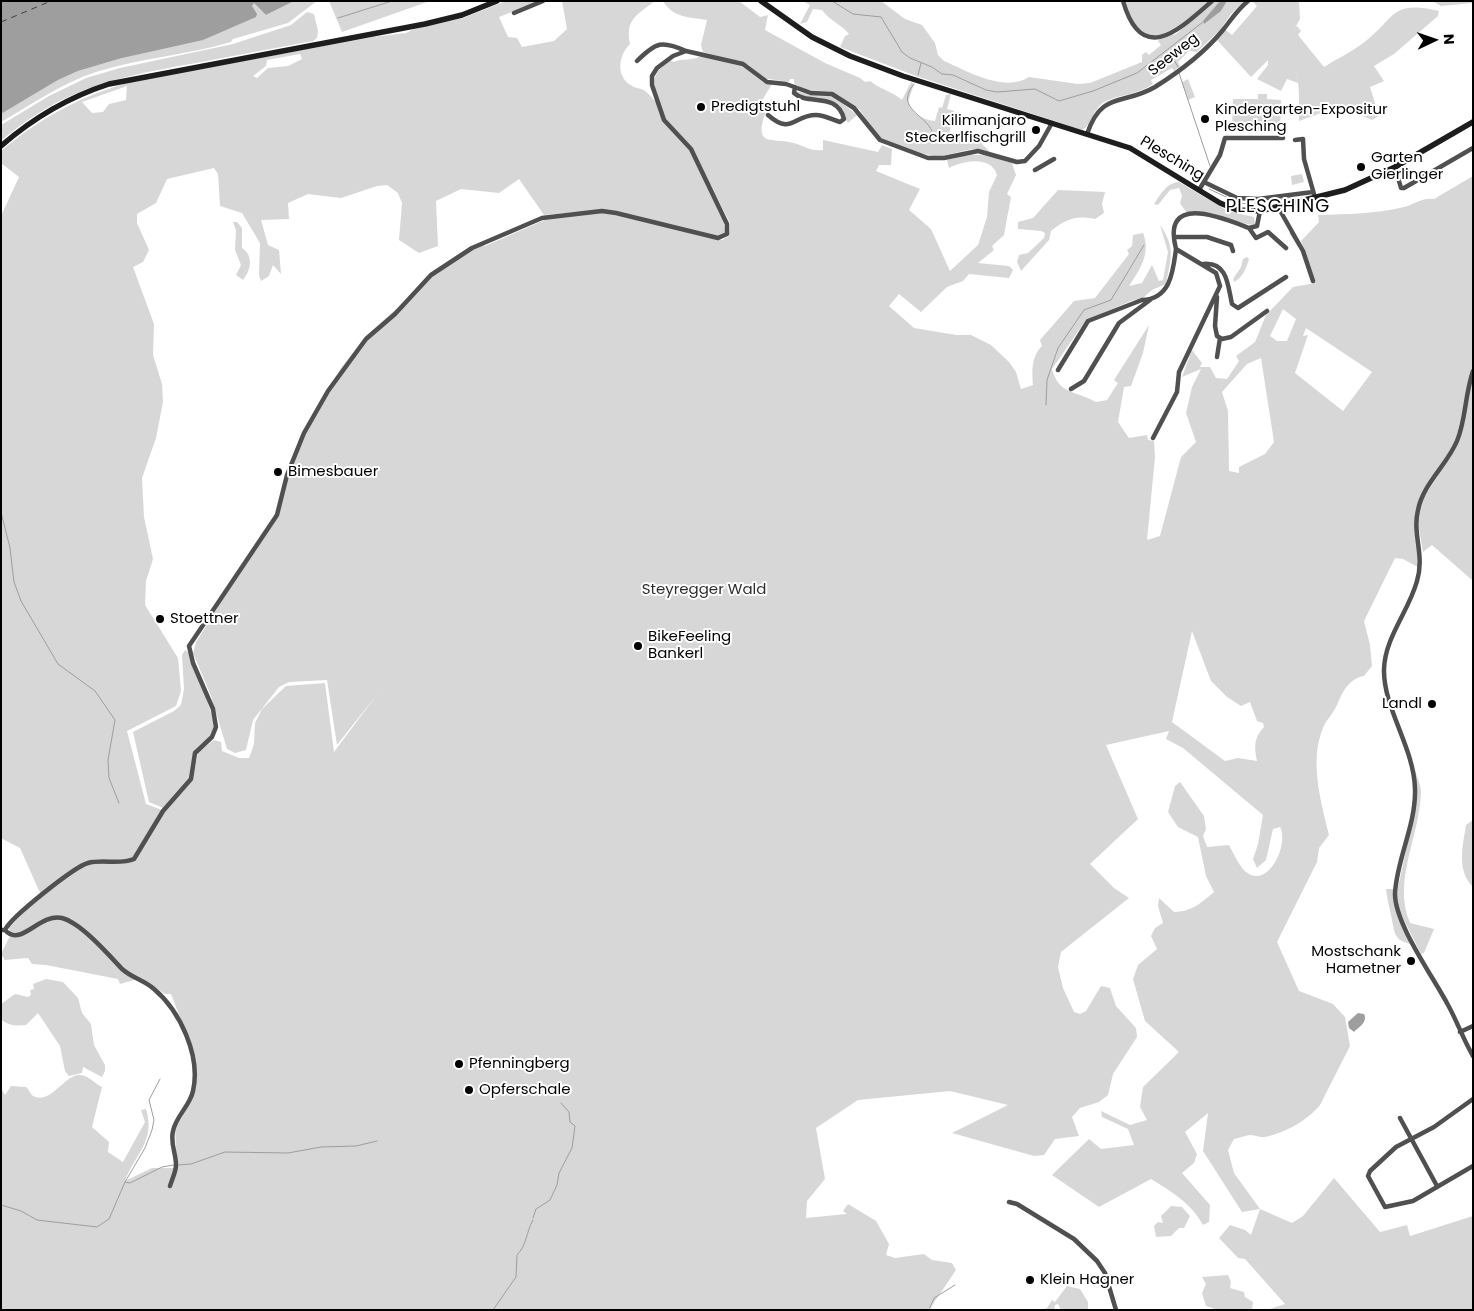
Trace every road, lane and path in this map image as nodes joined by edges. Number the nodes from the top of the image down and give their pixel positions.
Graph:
1 (497, 1) edge
2 (543, 1) edge
3 (761, 1) edge
4 (1122, 1) edge
5 (1212, 1) edge
6 (1248, 1) edge
7 (514, 13) dead end
8 (686, 51) junction
9 (638, 61) dead end
10 (795, 87) junction
11 (768, 115) dead end
12 (1473, 122) edge
13 (1052, 123) junction
14 (1087, 134) junction
15 (1283, 138) dead end
16 (1295, 140) dead end
17 (1, 146) edge
18 (1473, 148) edge
19 (1054, 159) dead end
20 (1395, 167) junction
21 (1035, 170) dead end
22 (1204, 182) junction
23 (1198, 190) junction
24 (1314, 195) junction
25 (1278, 207) junction
26 (1260, 211) junction
27 (1249, 228) junction
28 (1174, 237) junction
29 (1176, 248) junction
30 (1286, 248) dead end
31 (1233, 251) dead end
32 (1203, 264) junction
33 (1286, 277) dead end
34 (1313, 280) dead end
35 (1218, 294) junction
36 (1151, 300) junction
37 (1267, 311) dead end
38 (1220, 338) junction
39 (1217, 357) dead end
40 (1058, 370) dead end
41 (1473, 371) edge
42 (1071, 389) dead end
43 (1154, 438) dead end
44 (3, 930) edge
45 (1473, 1026) edge
46 (1460, 1032) junction
47 (1473, 1056) edge
48 (1473, 1099) edge
49 (1400, 1118) dead end
50 (1411, 1139) junction
51 (1473, 1166) edge
52 (170, 1186) dead end
53 (1437, 1186) junction
54 (1009, 1202) dead end
55 (1116, 1310) edge

1 - 17 main road
2 - 7 street
3 - 13 main road, Plesching
4 - 5 street, Seeweg
6 - 14 street, Seeweg
8 - 9 street
8 - 10 street
8 - 44 street
10 - 11 street
10 - 13 street
12 - 20 main road, Plesching
13 - 14 main road, Plesching
14 - 23 main road, Plesching
15 - 22 street
16 - 24 street
18 - 20 street
19 - 21 street
20 - 24 main road, Plesching
22 - 23 street
22 - 24 street
23 - 26 main road, Plesching
24 - 25 main road, Plesching
25 - 26 main road, Plesching
25 - 34 street
26 - 27 street
27 - 28 street
27 - 30 street
28 - 29 street
28 - 31 street
29 - 32 street
29 - 36 street
32 - 33 street
32 - 35 street
35 - 38 street
35 - 43 street
36 - 40 street
36 - 42 street
37 - 38 street
38 - 39 street
41 - 46 street
44 - 52 street
45 - 46 street
46 - 47 street
48 - 50 street
49 - 50 street
50 - 53 street
50 - 53 street
51 - 53 street
54 - 55 street

